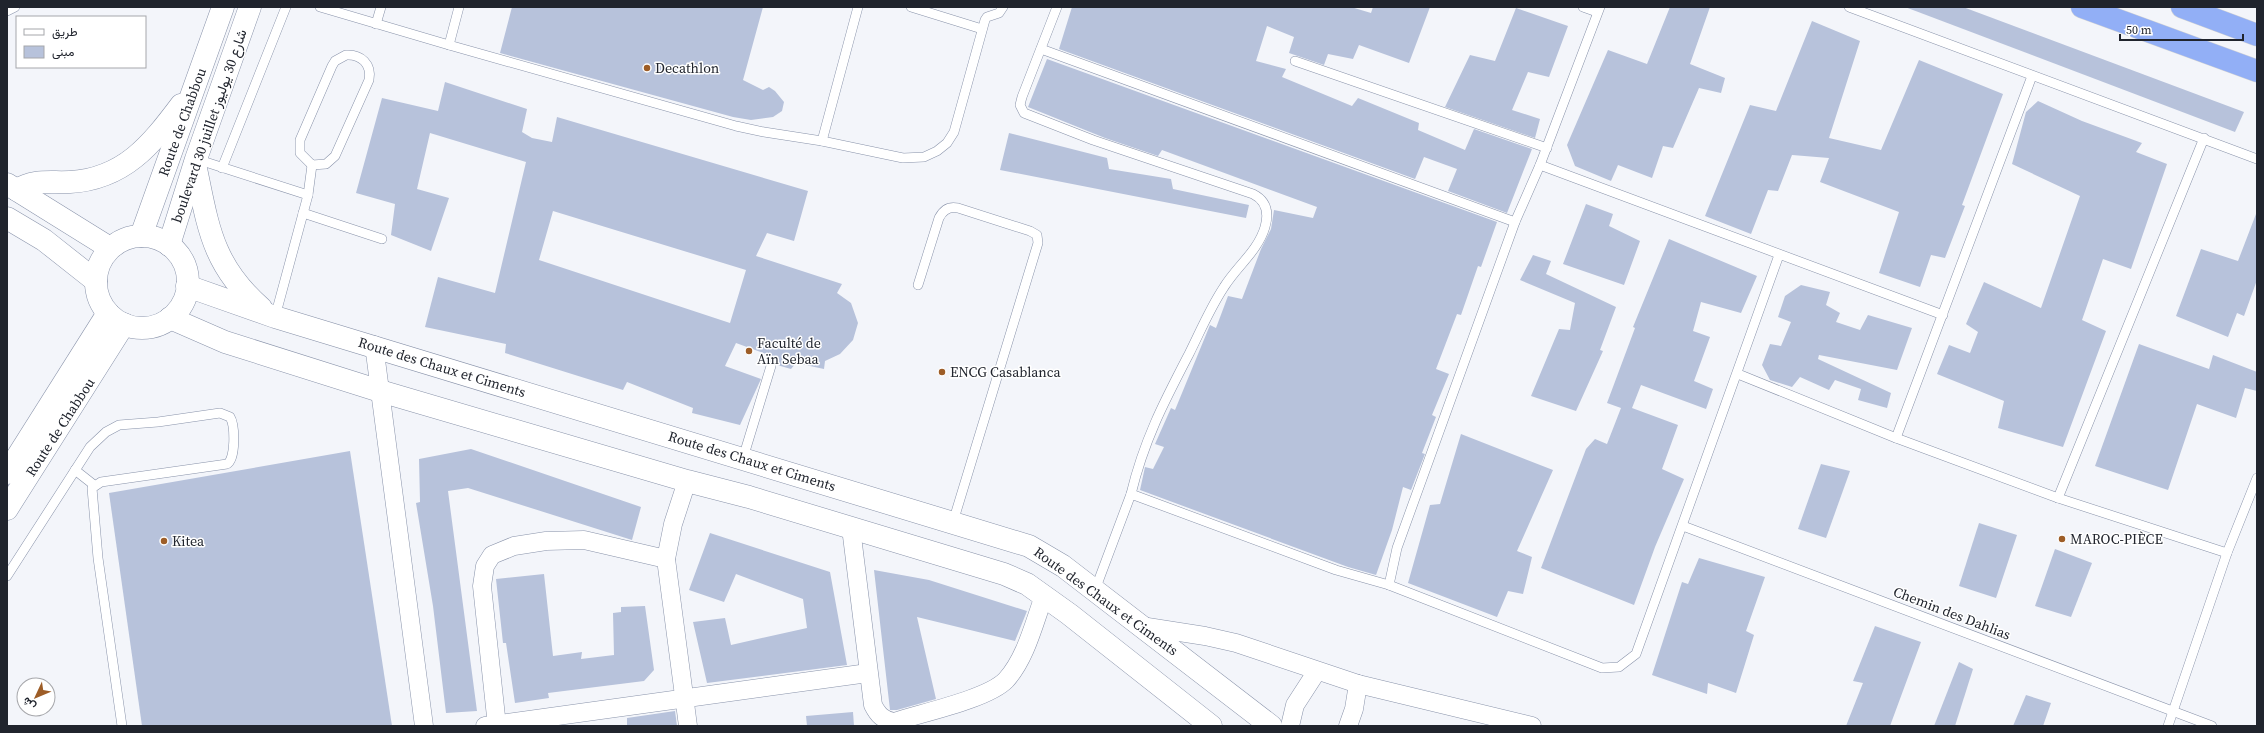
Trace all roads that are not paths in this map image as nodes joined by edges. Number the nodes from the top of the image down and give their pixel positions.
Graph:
1 (14, 7) edge
2 (223, 7) edge
3 (250, 7) edge
4 (286, 7) edge
5 (320, 7) edge
6 (381, 7) edge
7 (459, 7) edge
8 (858, 7) edge
9 (911, 7) edge
10 (1003, 7) edge
11 (1057, 7) edge
12 (1583, 7) edge
13 (1849, 7) edge
14 (2082, 7) edge
15 (2182, 7) edge
16 (1598, 10) edge
17 (7, 11) edge
18 (376, 24) junction
19 (982, 30) junction
20 (2257, 35) edge
21 (449, 45) junction
22 (1041, 49) junction
23 (1295, 61) dead end
24 (2257, 71) edge
25 (2032, 76) junction
26 (194, 88) junction
27 (2204, 138) junction
28 (822, 141) junction
29 (1547, 148) junction
30 (2257, 158) edge
31 (195, 161) junction
32 (312, 165) junction
33 (1540, 165) junction
34 (222, 168) junction
35 (12, 187) edge
36 (308, 195) junction
37 (303, 213) junction
38 (7, 218) edge
39 (1515, 222) junction
40 (141, 236) junction
41 (382, 239) dead end
42 (169, 245) junction
43 (110, 248) junction
44 (1779, 255) junction
45 (96, 281) junction
46 (918, 285) dead end
47 (187, 286) junction
48 (1943, 315) junction
49 (272, 316) junction
50 (116, 318) junction
51 (170, 318) junction
52 (374, 346) junction
53 (771, 366) dead end
54 (1738, 374) junction
55 (380, 391) junction
56 (1896, 438) junction
57 (743, 458) junction
58 (74, 470) junction
59 (7, 473) edge
60 (2257, 478) edge
61 (687, 481) junction
62 (94, 485) junction
63 (1131, 494) junction
64 (2058, 498) junction
65 (7, 509) edge
66 (952, 522) junction
67 (1683, 526) junction
68 (851, 528) junction
69 (2227, 553) junction
70 (666, 558) junction
71 (7, 576) edge
72 (1389, 585) junction
73 (1095, 590) junction
74 (1044, 596) junction
75 (1141, 626) junction
76 (1317, 671) junction
77 (868, 673) junction
78 (1358, 684) junction
79 (685, 698) junction
80 (2173, 712) junction
81 (122, 726) edge
82 (424, 726) edge
83 (493, 726) edge
84 (688, 726) edge
85 (1211, 726) edge
86 (1271, 726) edge
87 (1290, 726) edge
88 (1348, 726) edge
89 (1532, 726) edge
90 (2168, 726) edge
91 (2212, 726) edge

1 - 17 lane
2 - 26 street, Route de Chabbou
3 - 31 street, boulevard 30 juillet شارع 30 يوليوز
4 - 34 lane
5 - 18 lane
6 - 18 lane
7 - 21 lane
8 - 28 lane
9 - 19 lane
10 - 19 lane
11 - 22 lane
12 - 16 lane
13 - 25 lane
14 - 24 highway
15 - 20 highway
16 - 29 lane
18 - 21 lane
19 - 28 lane
21 - 28 lane
22 - 39 lane
22 - 63 lane
23 - 29 lane
25 - 27 lane
25 - 48 lane
26 - 35 street
26 - 40 street, Route de Chabbou
27 - 30 lane
27 - 64 lane
29 - 33 lane
31 - 34 lane
31 - 42 street, boulevard 30 juillet شارع 30 يوليوز
31 - 49 street
32 - 32 lane
32 - 36 lane
33 - 39 lane
33 - 44 lane
34 - 36 lane
35 - 43 street
36 - 37 lane
37 - 41 lane
37 - 49 lane
38 - 45 street
39 - 72 lane
40 - 42 street
40 - 43 street
42 - 47 street
43 - 45 street
44 - 48 lane
44 - 54 lane
45 - 50 street
46 - 66 lane
47 - 49 street, Route des Chaux et Ciments
47 - 51 street
48 - 56 lane
49 - 52 street, Route des Chaux et Ciments
50 - 51 street
50 - 59 street, Route de Chabbou
50 - 65 street, Route de Chabbou
51 - 55 street
52 - 55 street
52 - 57 street, Route des Chaux et Ciments
53 - 57 lane
54 - 56 lane
54 - 67 lane
55 - 61 street
55 - 82 street
56 - 64 lane
57 - 66 street, Route des Chaux et Ciments
58 - 62 lane
58 - 62 lane
58 - 71 lane
60 - 69 lane
61 - 68 street
61 - 70 street
62 - 81 lane
63 - 72 lane
63 - 73 lane
64 - 69 lane
66 - 73 street, Route des Chaux et Ciments
67 - 72 lane
67 - 80 lane, Chemin des Dahlias
68 - 74 street
68 - 77 street
69 - 80 lane
70 - 79 street
70 - 83 street
73 - 75 street, Route des Chaux et Ciments
74 - 77 street
74 - 85 street
75 - 76 street
75 - 86 street, Route des Chaux et Ciments
76 - 78 street
76 - 87 street
77 - 79 street
78 - 88 street
78 - 89 street
79 - 83 street
79 - 84 street
80 - 90 lane
80 - 91 lane, Chemin des Dahlias

